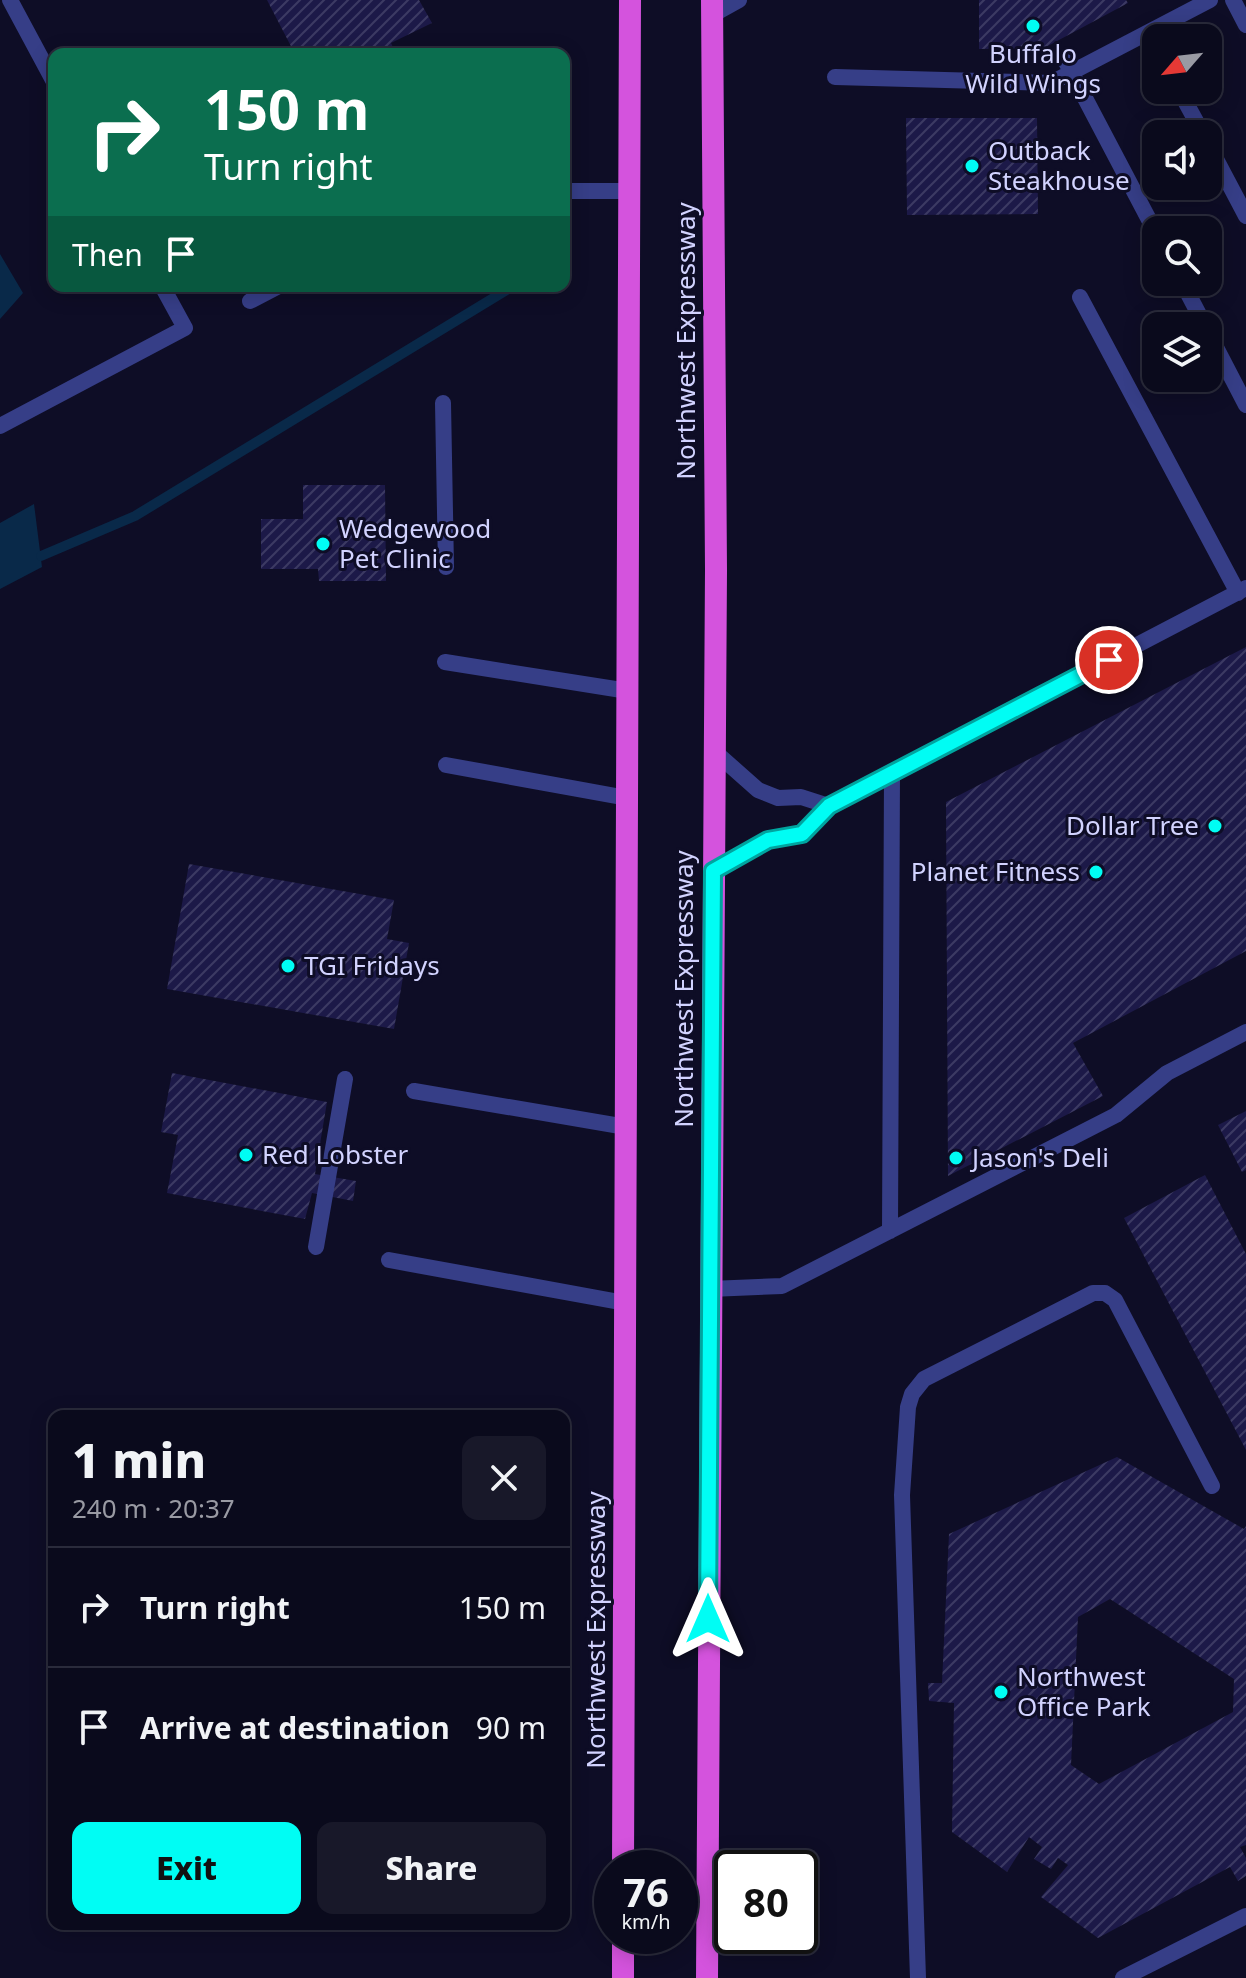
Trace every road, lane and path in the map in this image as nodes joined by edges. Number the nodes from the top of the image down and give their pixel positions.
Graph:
1 (10, 0) edge
2 (630, 0) edge
3 (739, 0) edge
4 (1210, 0) edge
5 (1233, 0) edge
6 (712, 8) edge
7 (1174, 24) edge
8 (1246, 25) edge
9 (1142, 42) edge
10 (1069, 68) junction
11 (48, 71) edge
12 (835, 77) dead end
13 (1222, 171) edge
14 (570, 191) edge
15 (629, 191) junction
16 (1147, 216) edge
17 (1246, 216) edge
18 (165, 292) edge
19 (267, 292) edge
20 (1080, 297) dead end
21 (250, 301) dead end
22 (1222, 359) edge
23 (443, 403) dead end
24 (1246, 405) edge
25 (0, 426) edge
26 (446, 567) dead end
27 (1242, 590) edge
28 (445, 662) dead end
29 (628, 691) junction
30 (714, 751) junction
31 (446, 765) dead end
32 (892, 773) junction
33 (627, 798) junction
34 (829, 806) junction
35 (713, 871) junction
36 (1246, 1032) edge
37 (345, 1079) dead end
38 (414, 1091) dead end
39 (626, 1127) junction
40 (890, 1231) junction
41 (316, 1247) dead end
42 (389, 1260) dead end
43 (710, 1289) junction
44 (625, 1303) junction
45 (1212, 1486) dead end
46 (623, 1850) edge
47 (1246, 1916) edge
48 (623, 1954) edge
49 (623, 1978) edge
50 (707, 1978) edge
51 (918, 1978) edge
52 (1123, 1978) edge

1 - 11 street
2 - 15 highway, Northwest Expressway
3 - 6 street
4 - 7 street
5 - 8 street
6 - 30 highway, Northwest Expressway
9 - 10 street
10 - 12 street
10 - 16 street
13 - 17 street
14 - 15 street
15 - 29 highway, Northwest Expressway
18 - 25 street
19 - 21 street
20 - 27 street
22 - 24 street
23 - 26 street
27 - 32 street
28 - 29 street
29 - 33 highway, Northwest Expressway
30 - 34 street
30 - 35 highway, Northwest Expressway
31 - 33 street
32 - 34 street
32 - 40 street
33 - 39 highway, Northwest Expressway
34 - 35 street
35 - 43 highway, Northwest Expressway
36 - 40 street
37 - 41 street
38 - 39 street
39 - 44 highway, Northwest Expressway
40 - 43 street
42 - 44 street
43 - 50 highway, Northwest Expressway
44 - 46 highway, Northwest Expressway
45 - 51 street
47 - 52 street
48 - 49 highway

